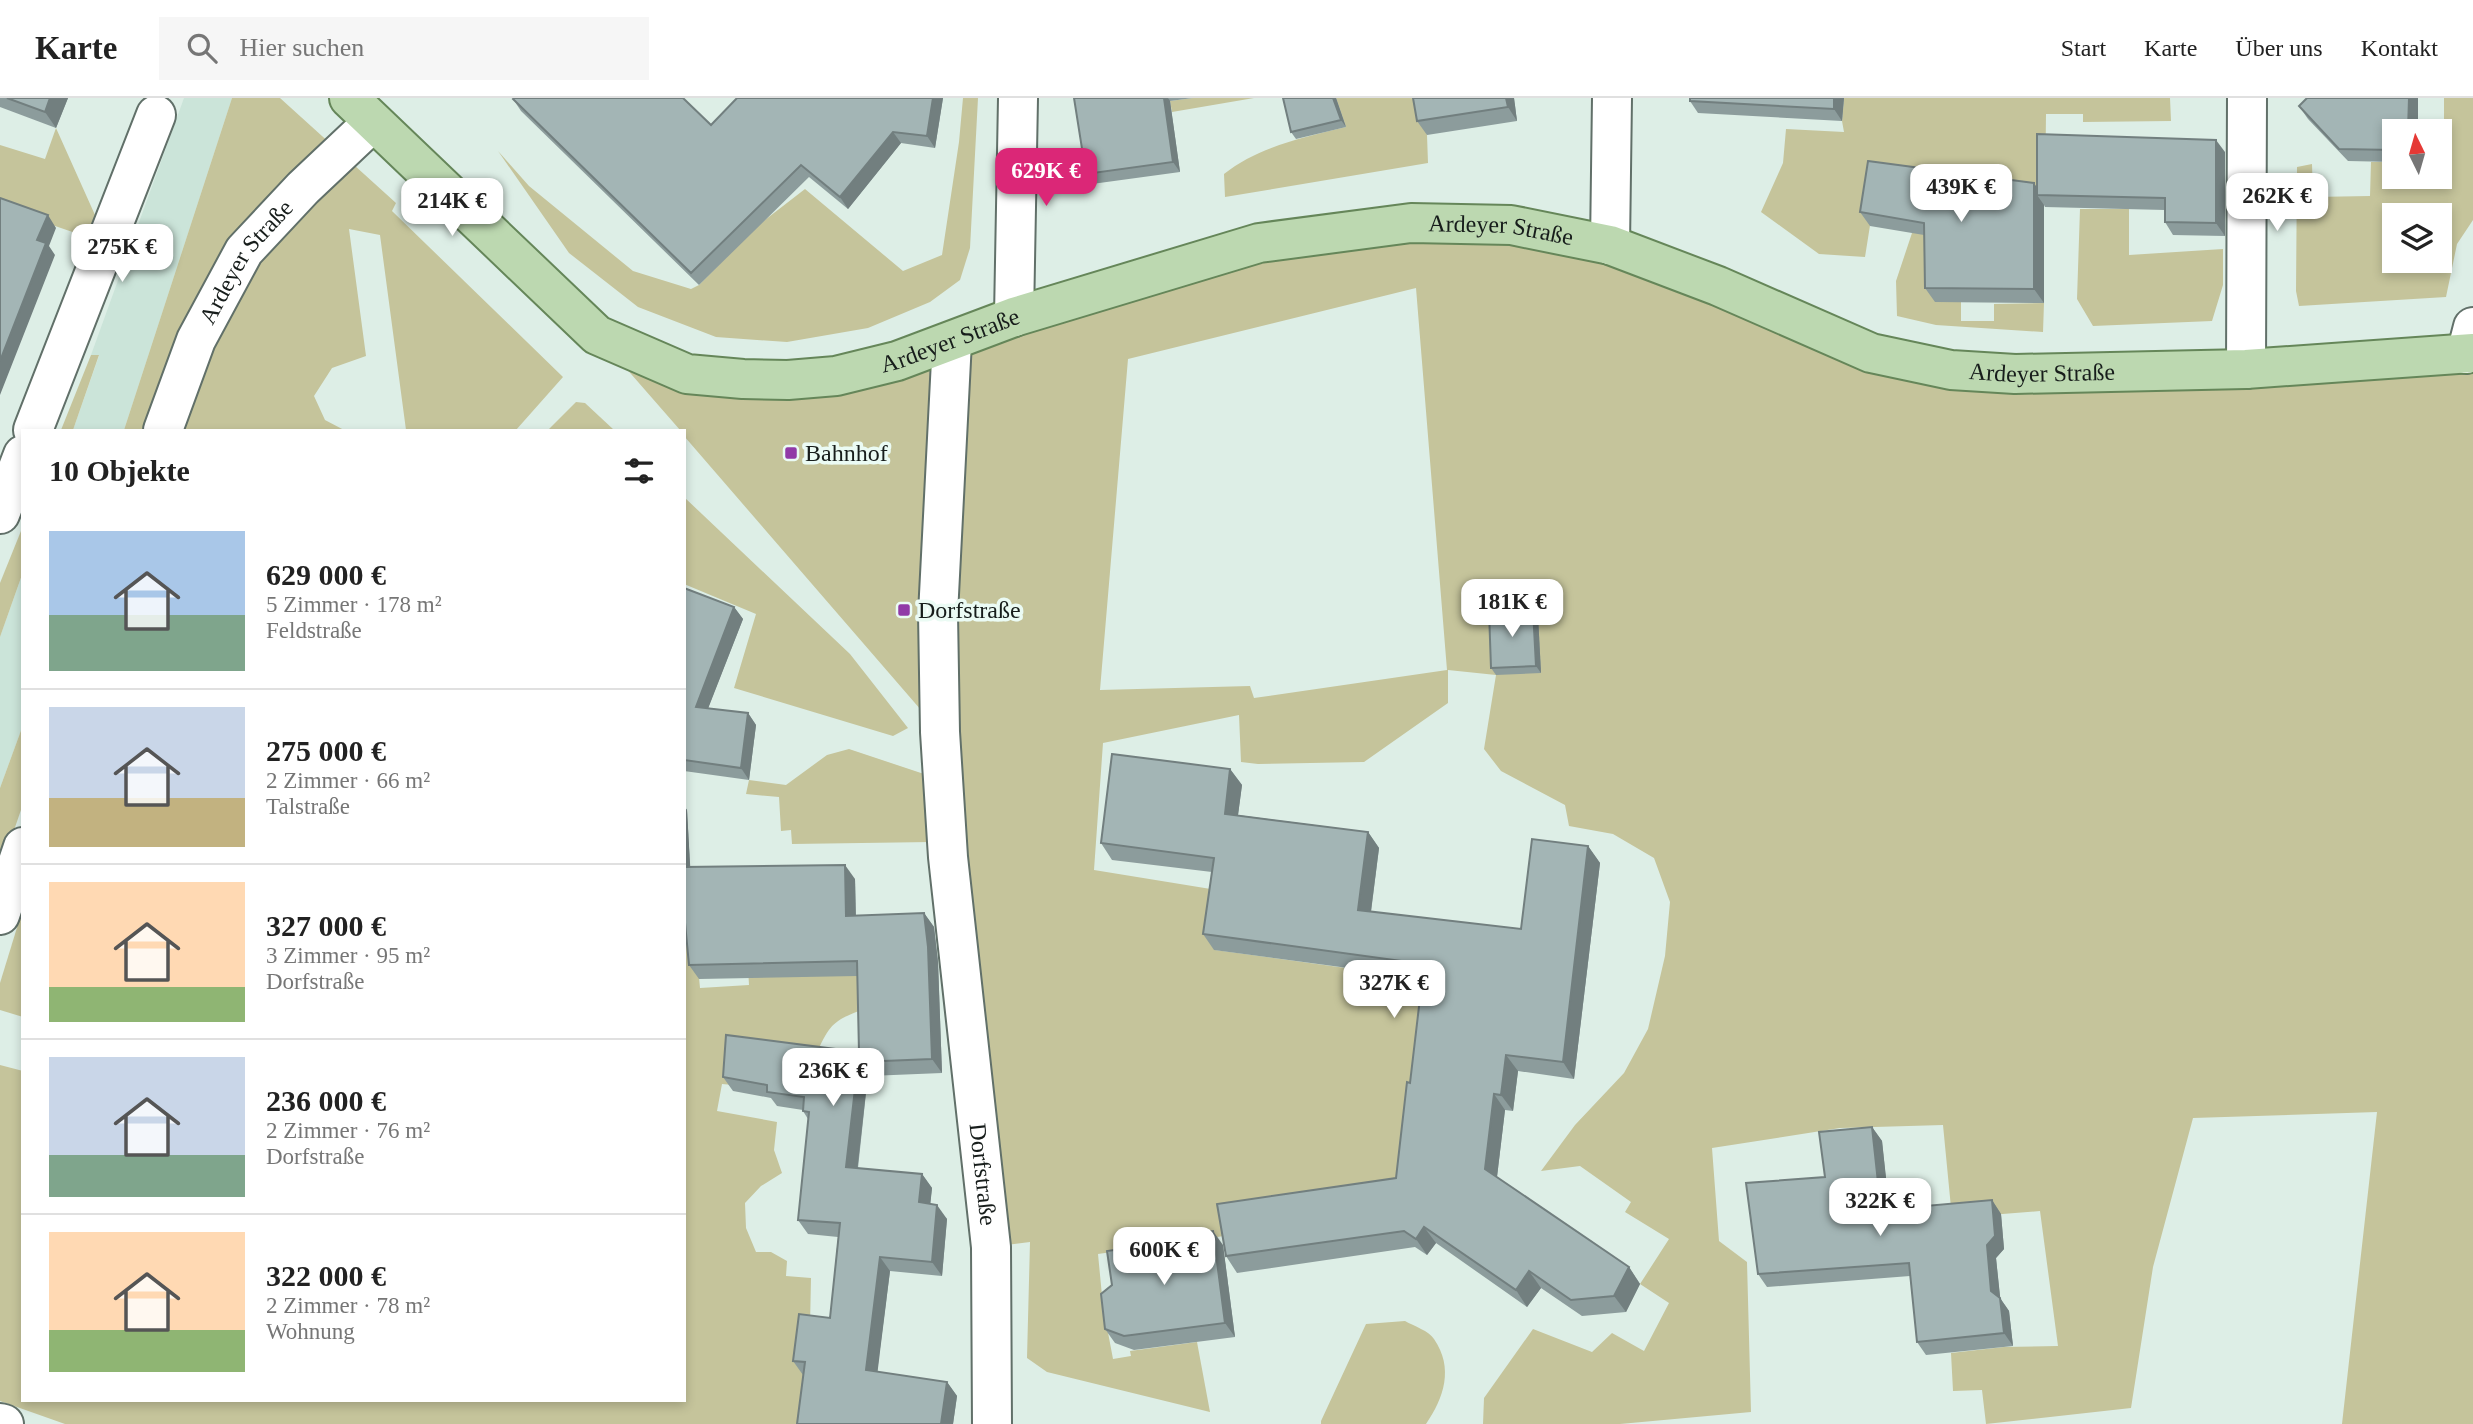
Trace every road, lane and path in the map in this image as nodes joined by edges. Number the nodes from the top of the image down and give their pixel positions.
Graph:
1 (1018, 98) edge
2 (1612, 98) edge
3 (2247, 98) edge
4 (361, 110) edge
5 (156, 115) dead end
6 (1610, 244) junction
7 (1014, 317) junction
8 (952, 341) junction
9 (2471, 345) edge
10 (2246, 369) junction
11 (33, 429) edge
12 (163, 429) edge
13 (21, 461) edge
14 (0, 514) edge
15 (21, 853) edge
16 (0, 915) edge
17 (992, 1424) edge

1 - 7 street
2 - 6 street, Ardeyer Straße
3 - 10 street
4 - 8 main road, Ardeyer Straße
4 - 12 street, Ardeyer Straße
5 - 11 street
6 - 7 main road, Ardeyer Straße
6 - 10 main road, Ardeyer Straße
7 - 8 main road, Ardeyer Straße
8 - 17 street, Dorfstraße
9 - 10 main road, Ardeyer Straße
13 - 14 street
15 - 16 street

